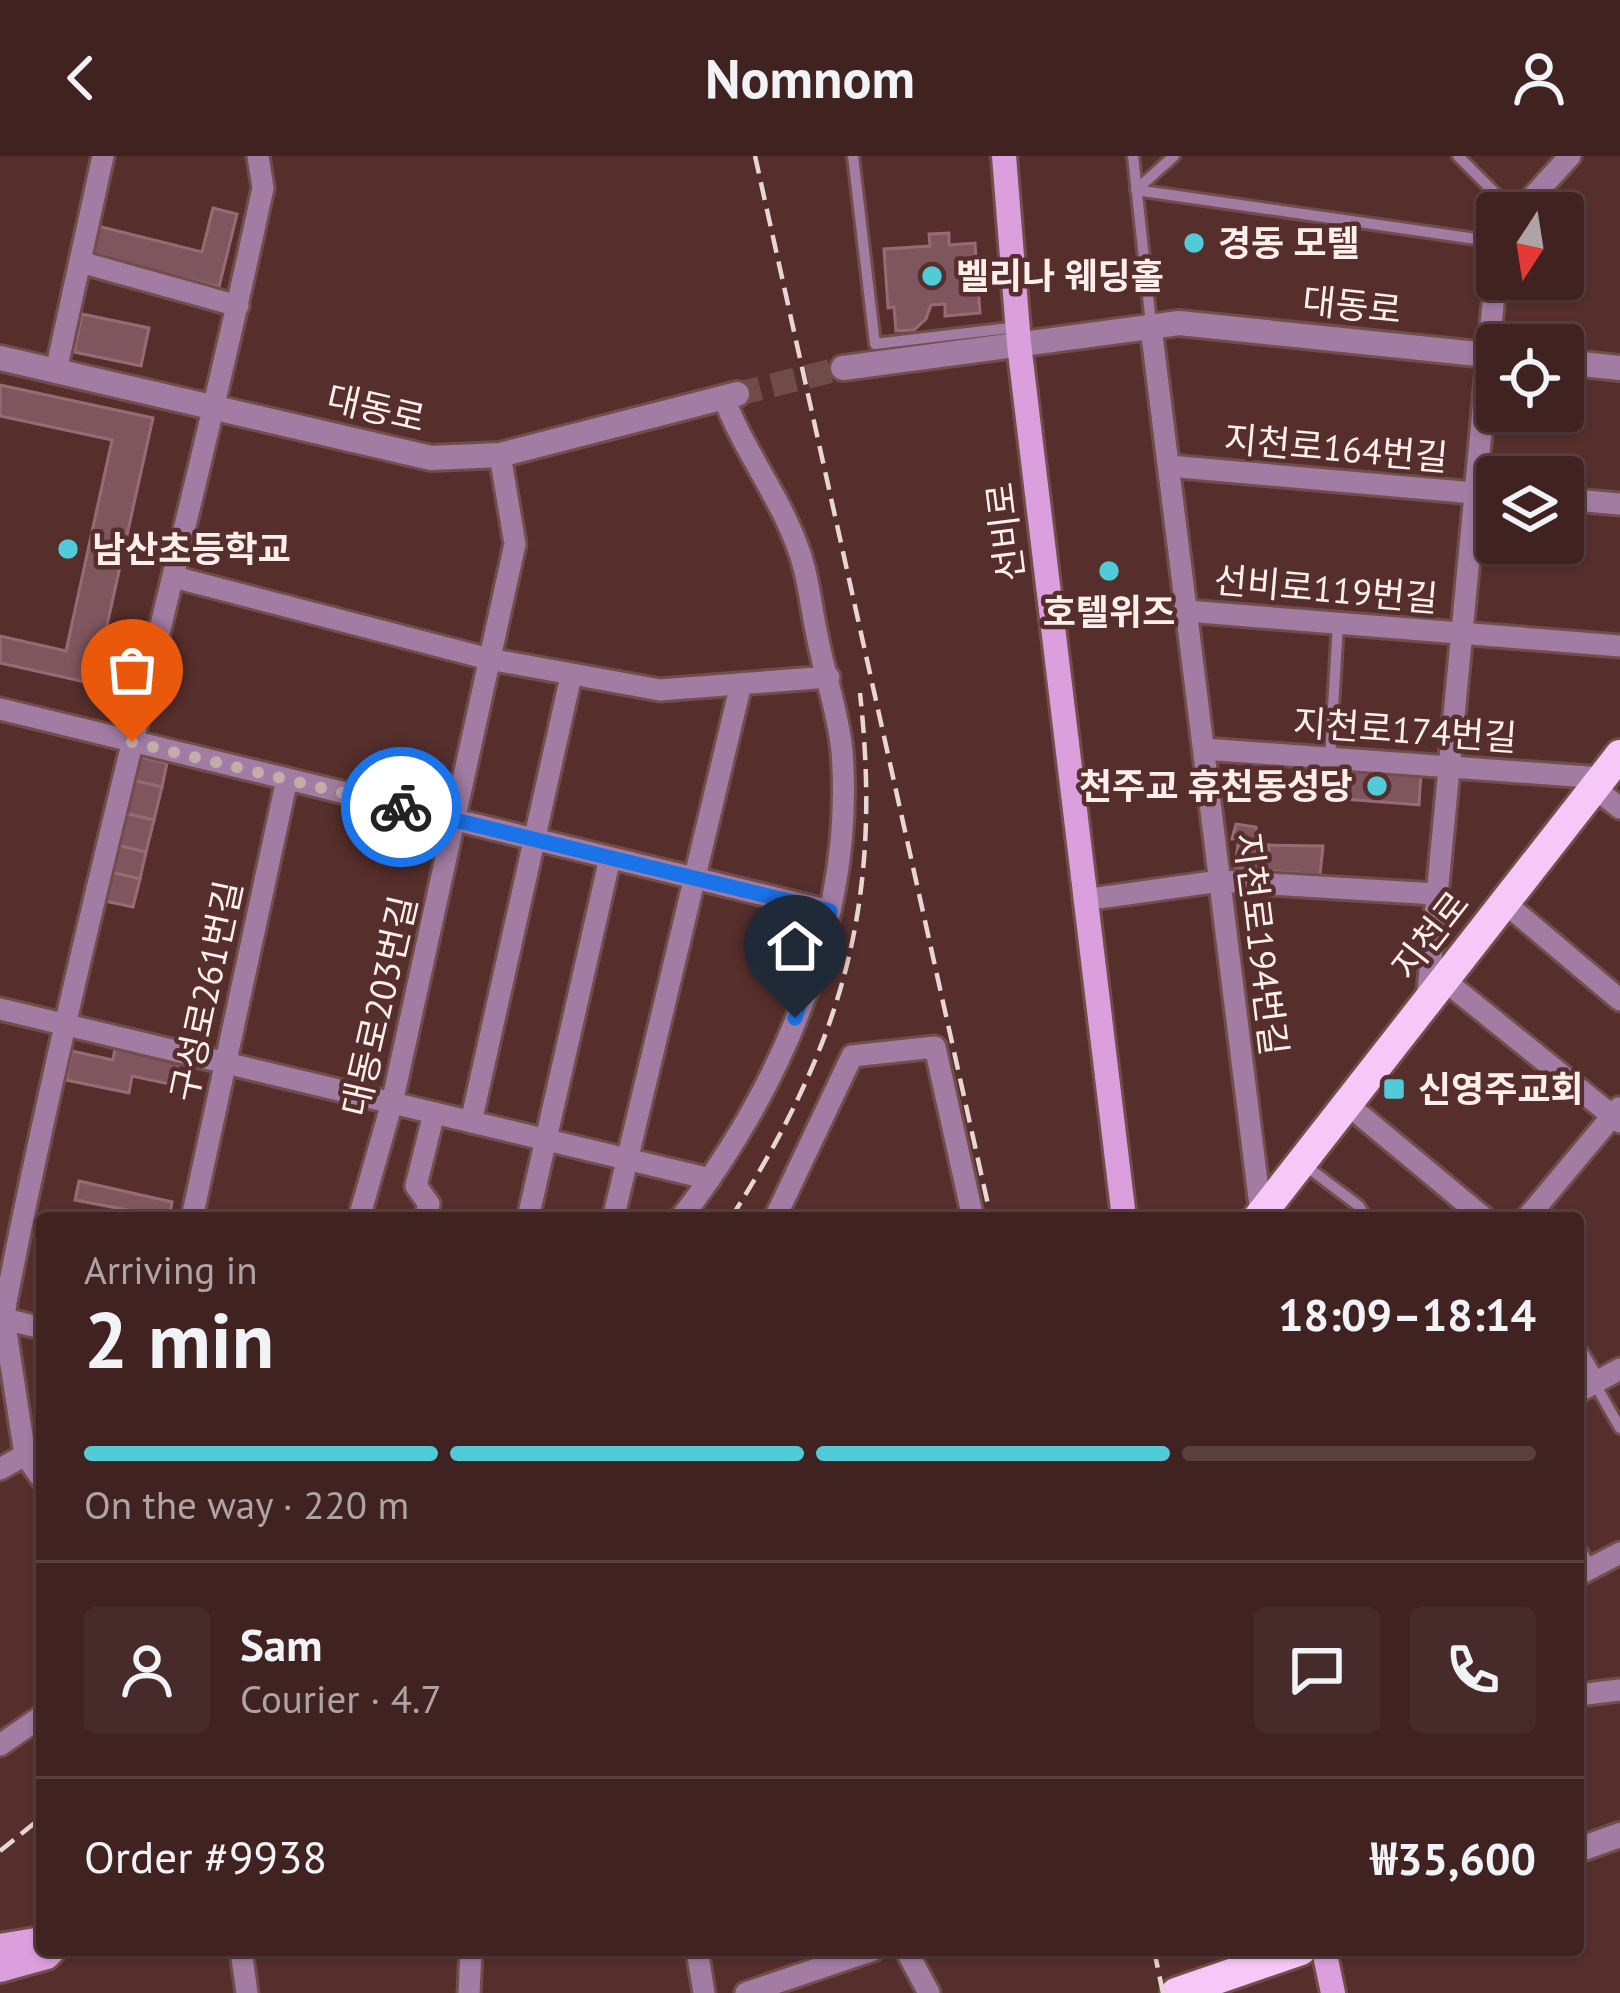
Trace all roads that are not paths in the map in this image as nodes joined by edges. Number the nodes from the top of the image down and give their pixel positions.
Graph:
1 (103, 156) edge
2 (258, 156) edge
3 (853, 156) edge
4 (1004, 156) edge
5 (1133, 156) edge
6 (1174, 156) edge
7 (1458, 156) edge
8 (1570, 156) edge
9 (1136, 190) junction
10 (1495, 192) edge
11 (1536, 192) edge
12 (1476, 239) edge
13 (80, 262) junction
14 (238, 306) junction
15 (1151, 327) junction
16 (1019, 336) junction
17 (1476, 353) edge
18 (0, 358) edge
19 (1584, 364) edge
20 (844, 368) tunnel mouth
21 (1620, 368) edge
22 (56, 371) junction
23 (731, 396) joint
24 (216, 408) junction
25 (1481, 432) edge
26 (500, 455) junction
27 (1168, 466) junction
28 (1473, 493) junction
29 (1476, 493) edge
30 (1584, 501) edge
31 (1620, 503) edge
32 (174, 577) junction
33 (1186, 611) junction
34 (1338, 623) junction
35 (1460, 633) junction
36 (1620, 646) edge
37 (489, 659) junction
38 (571, 676) junction
39 (829, 677) junction
40 (742, 684) junction
41 (0, 710) edge
42 (132, 742) junction
43 (1204, 749) junction
44 (1330, 758) junction
45 (1448, 766) junction
46 (1605, 773) edge
47 (287, 779) junction
48 (1620, 808) edge
49 (456, 820) junction
50 (536, 840) junction
51 (610, 858) junction
52 (694, 878) junction
53 (1220, 881) junction
54 (1436, 894) junction
55 (1084, 899) junction
56 (1504, 902) junction
57 (830, 911) junction
58 (1435, 991) junction
59 (1620, 1000) edge
60 (0, 1010) edge
61 (68, 1026) junction
62 (224, 1063) junction
63 (392, 1103) junction
64 (1347, 1104) junction
65 (434, 1113) junction
66 (1618, 1115) edge
67 (471, 1122) junction
68 (545, 1139) junction
69 (627, 1159) junction
70 (1301, 1162) junction
71 (710, 1179) junction
72 (192, 1212) edge
73 (361, 1212) edge
74 (427, 1212) edge
75 (529, 1212) edge
76 (615, 1212) edge
77 (685, 1212) edge
78 (784, 1212) edge
79 (972, 1212) edge
80 (1123, 1212) edge
81 (1264, 1212) edge
82 (1265, 1212) edge
83 (1362, 1212) edge
84 (1477, 1212) edge
85 (1533, 1212) edge
86 (2, 1318) edge
87 (36, 1326) edge
88 (1620, 1369) edge
89 (1586, 1387) edge
90 (1620, 1428) edge
91 (26, 1455) junction
92 (0, 1468) edge
93 (36, 1470) edge
94 (1620, 1553) edge
95 (1585, 1571) edge
96 (1620, 1690) edge
97 (1584, 1694) edge
98 (0, 1715) edge
99 (36, 1720) edge
100 (6, 1740) edge
101 (1620, 1834) edge
102 (1584, 1848) edge
103 (36, 1940) edge
104 (0, 1946) edge
105 (48, 1956) edge
106 (242, 1956) edge
107 (471, 1956) edge
108 (699, 1956) edge
109 (855, 1956) edge
110 (909, 1956) edge
111 (1284, 1956) edge
112 (1325, 1956) edge
113 (0, 1970) edge
114 (247, 1993) edge
115 (469, 1993) edge
116 (704, 1993) edge
117 (746, 1993) edge
118 (929, 1993) edge
119 (1176, 1993) edge
120 (1333, 1993) edge

1 - 13 street
2 - 14 street
3 - 16 lane
4 - 16 main road, 선비로
5 - 9 lane
6 - 9 lane
7 - 10 lane
8 - 11 street
9 - 12 lane
9 - 15 lane
13 - 14 street
13 - 22 street
14 - 24 street
15 - 16 street, 대동로
15 - 17 street, 대동로
15 - 27 street, 지천로194번길
16 - 20 street, 대동로
16 - 55 main road, 선비로
18 - 22 street, 대동로
19 - 21 street
22 - 24 street, 대동로
23 - 26 street, 대동로
23 - 39 street
24 - 26 street, 대동로
24 - 32 street
25 - 28 street
26 - 37 street, 대동로203번길
27 - 28 street, 지천로164번길
27 - 33 street, 지천로194번길
28 - 29 street, 지천로164번길
28 - 35 street
30 - 31 street
32 - 37 street
32 - 42 street
33 - 34 street, 선비로119번길
33 - 43 street, 지천로194번길
34 - 35 street, 선비로119번길
34 - 44 lane
35 - 36 street, 선비로119번길
35 - 45 street
37 - 38 street
37 - 49 street, 대동로203번길
38 - 40 street
38 - 50 street
39 - 40 street
39 - 57 street
40 - 52 street
41 - 42 street
42 - 47 street
42 - 61 street
43 - 44 street, 지천로174번길
43 - 53 street, 지천로194번길
44 - 45 street, 지천로174번길
45 - 46 street, 지천로174번길
45 - 54 street
46 - 48 street
46 - 56 main road, 지천로
47 - 49 street
47 - 62 street, 구성로261번길
49 - 50 street
49 - 63 street, 대동로203번길
50 - 51 street
50 - 67 street
51 - 52 street
51 - 68 street
52 - 57 street
52 - 69 street
53 - 54 street
53 - 55 street
53 - 81 street, 지천로194번길
54 - 58 street
55 - 80 main road, 선비로
56 - 58 main road, 지천로
56 - 59 street
57 - 71 street
58 - 64 main road, 지천로
58 - 66 street
60 - 61 street
61 - 62 street
61 - 86 street
62 - 63 street
62 - 72 street, 구성로261번길
63 - 65 street
63 - 73 street, 대동로203번길
64 - 70 main road, 지천로
64 - 84 street
65 - 67 street
65 - 74 street
66 - 85 street
67 - 68 street
68 - 69 street
68 - 75 street
69 - 71 street
69 - 76 street
70 - 82 main road, 지천로
70 - 83 lane
71 - 77 street
78 - 79 street
86 - 87 street
86 - 91 street
88 - 89 street
89 - 90 lane
91 - 92 street
91 - 93 street
94 - 95 street
96 - 97 street
98 - 100 street
99 - 100 street
101 - 102 street
103 - 104 main road
105 - 113 main road
106 - 114 street
107 - 115 street
108 - 116 street
109 - 117 street
110 - 118 street
111 - 119 main road
112 - 120 main road

